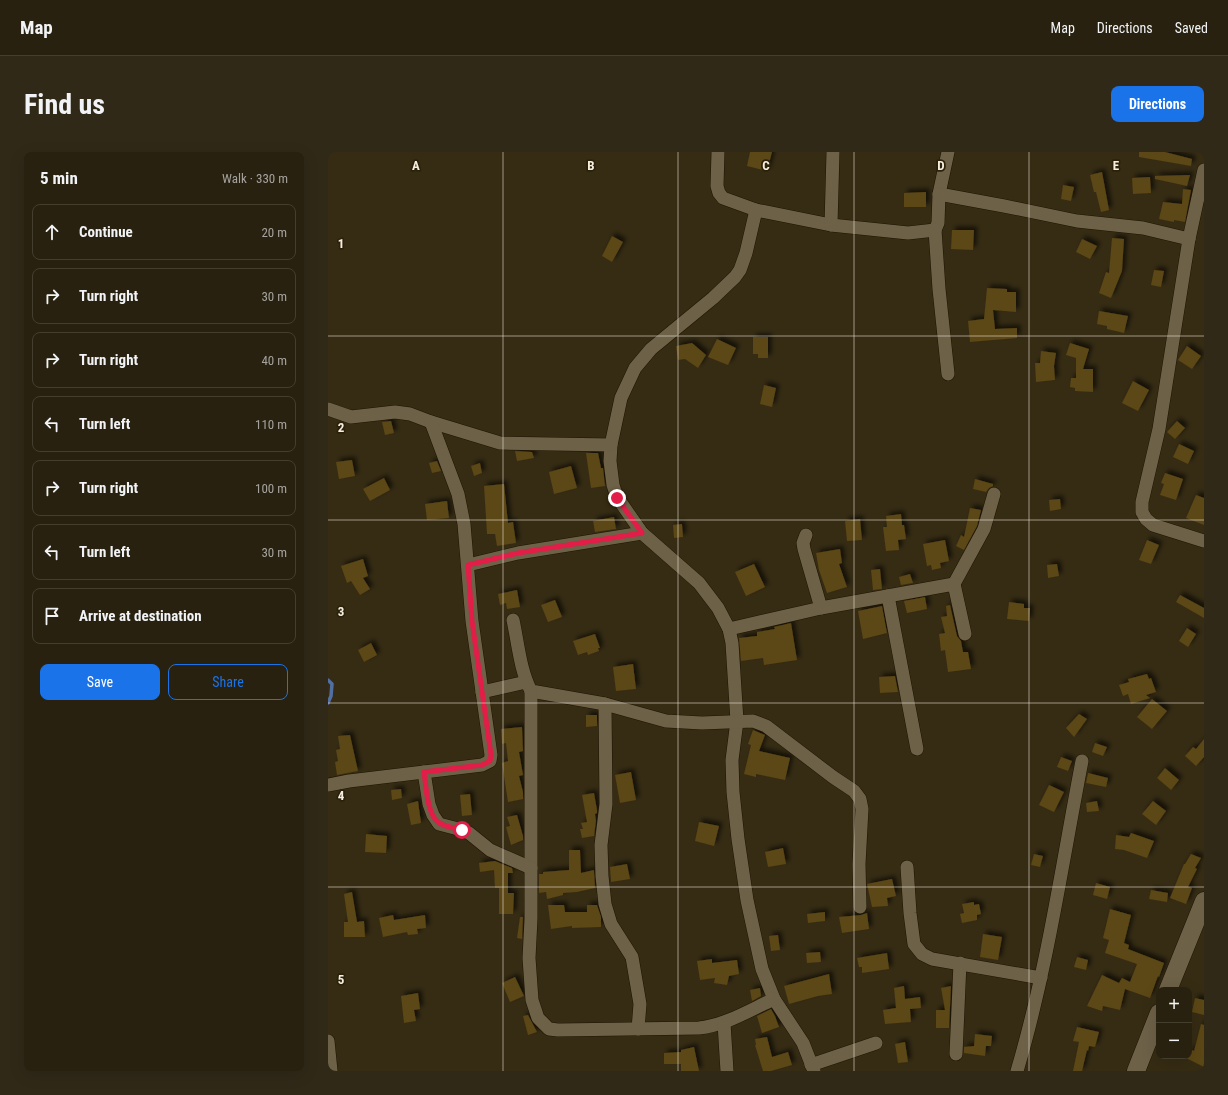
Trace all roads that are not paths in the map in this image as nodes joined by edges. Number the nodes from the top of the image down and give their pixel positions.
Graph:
1 (718, 152) edge
2 (833, 152) edge
3 (948, 152) edge
4 (1204, 170) edge
5 (939, 194) junction
6 (1201, 197) edge
7 (756, 210) junction
8 (831, 225) junction
9 (935, 230) junction
10 (1189, 239) junction
11 (948, 374) dead end
12 (328, 410) edge
13 (431, 422) junction
14 (611, 445) junction
15 (994, 494) dead end
16 (642, 533) junction
17 (806, 535) dead end
18 (1204, 541) edge
19 (468, 565) junction
20 (954, 584) junction
21 (888, 596) junction
22 (821, 608) junction
23 (513, 620) dead end
24 (729, 629) junction
25 (965, 634) dead end
26 (529, 687) junction
27 (482, 692) junction
28 (605, 704) junction
29 (737, 721) junction
30 (917, 749) dead end
31 (1082, 761) dead end
32 (424, 772) junction
33 (328, 785) edge
34 (907, 867) dead end
35 (531, 868) junction
36 (1204, 901) edge
37 (860, 907) dead end
38 (960, 963) junction
39 (1041, 978) junction
40 (1169, 987) edge
41 (774, 999) junction
42 (1156, 1021) edge
43 (724, 1022) junction
44 (638, 1029) junction
45 (328, 1041) edge
46 (876, 1043) dead end
47 (956, 1054) dead end
48 (812, 1068) edge
49 (331, 1071) edge
50 (727, 1071) edge
51 (1017, 1071) edge
52 (1136, 1071) edge

1 - 7 street
2 - 8 street
3 - 5 street
4 - 6 street
5 - 9 street
5 - 10 street
6 - 10 street
7 - 8 street
7 - 14 street
8 - 9 street
9 - 11 street
10 - 18 street
12 - 13 street
13 - 14 street
13 - 19 street
14 - 16 street
15 - 20 street
16 - 19 street
16 - 24 street
17 - 22 street
19 - 27 street
20 - 21 street
20 - 25 street
21 - 22 street
21 - 30 street
22 - 24 street
23 - 26 street
24 - 29 street
26 - 27 street
26 - 28 street
26 - 35 street
27 - 32 street
28 - 29 street
28 - 44 street
29 - 37 street
29 - 41 street
31 - 39 street
32 - 33 street
32 - 35 street
34 - 38 street
35 - 44 street
36 - 40 street
38 - 39 street
38 - 47 street
39 - 51 street
41 - 43 street
41 - 48 street
42 - 52 street
43 - 44 street
43 - 50 street
45 - 49 street
46 - 48 street

